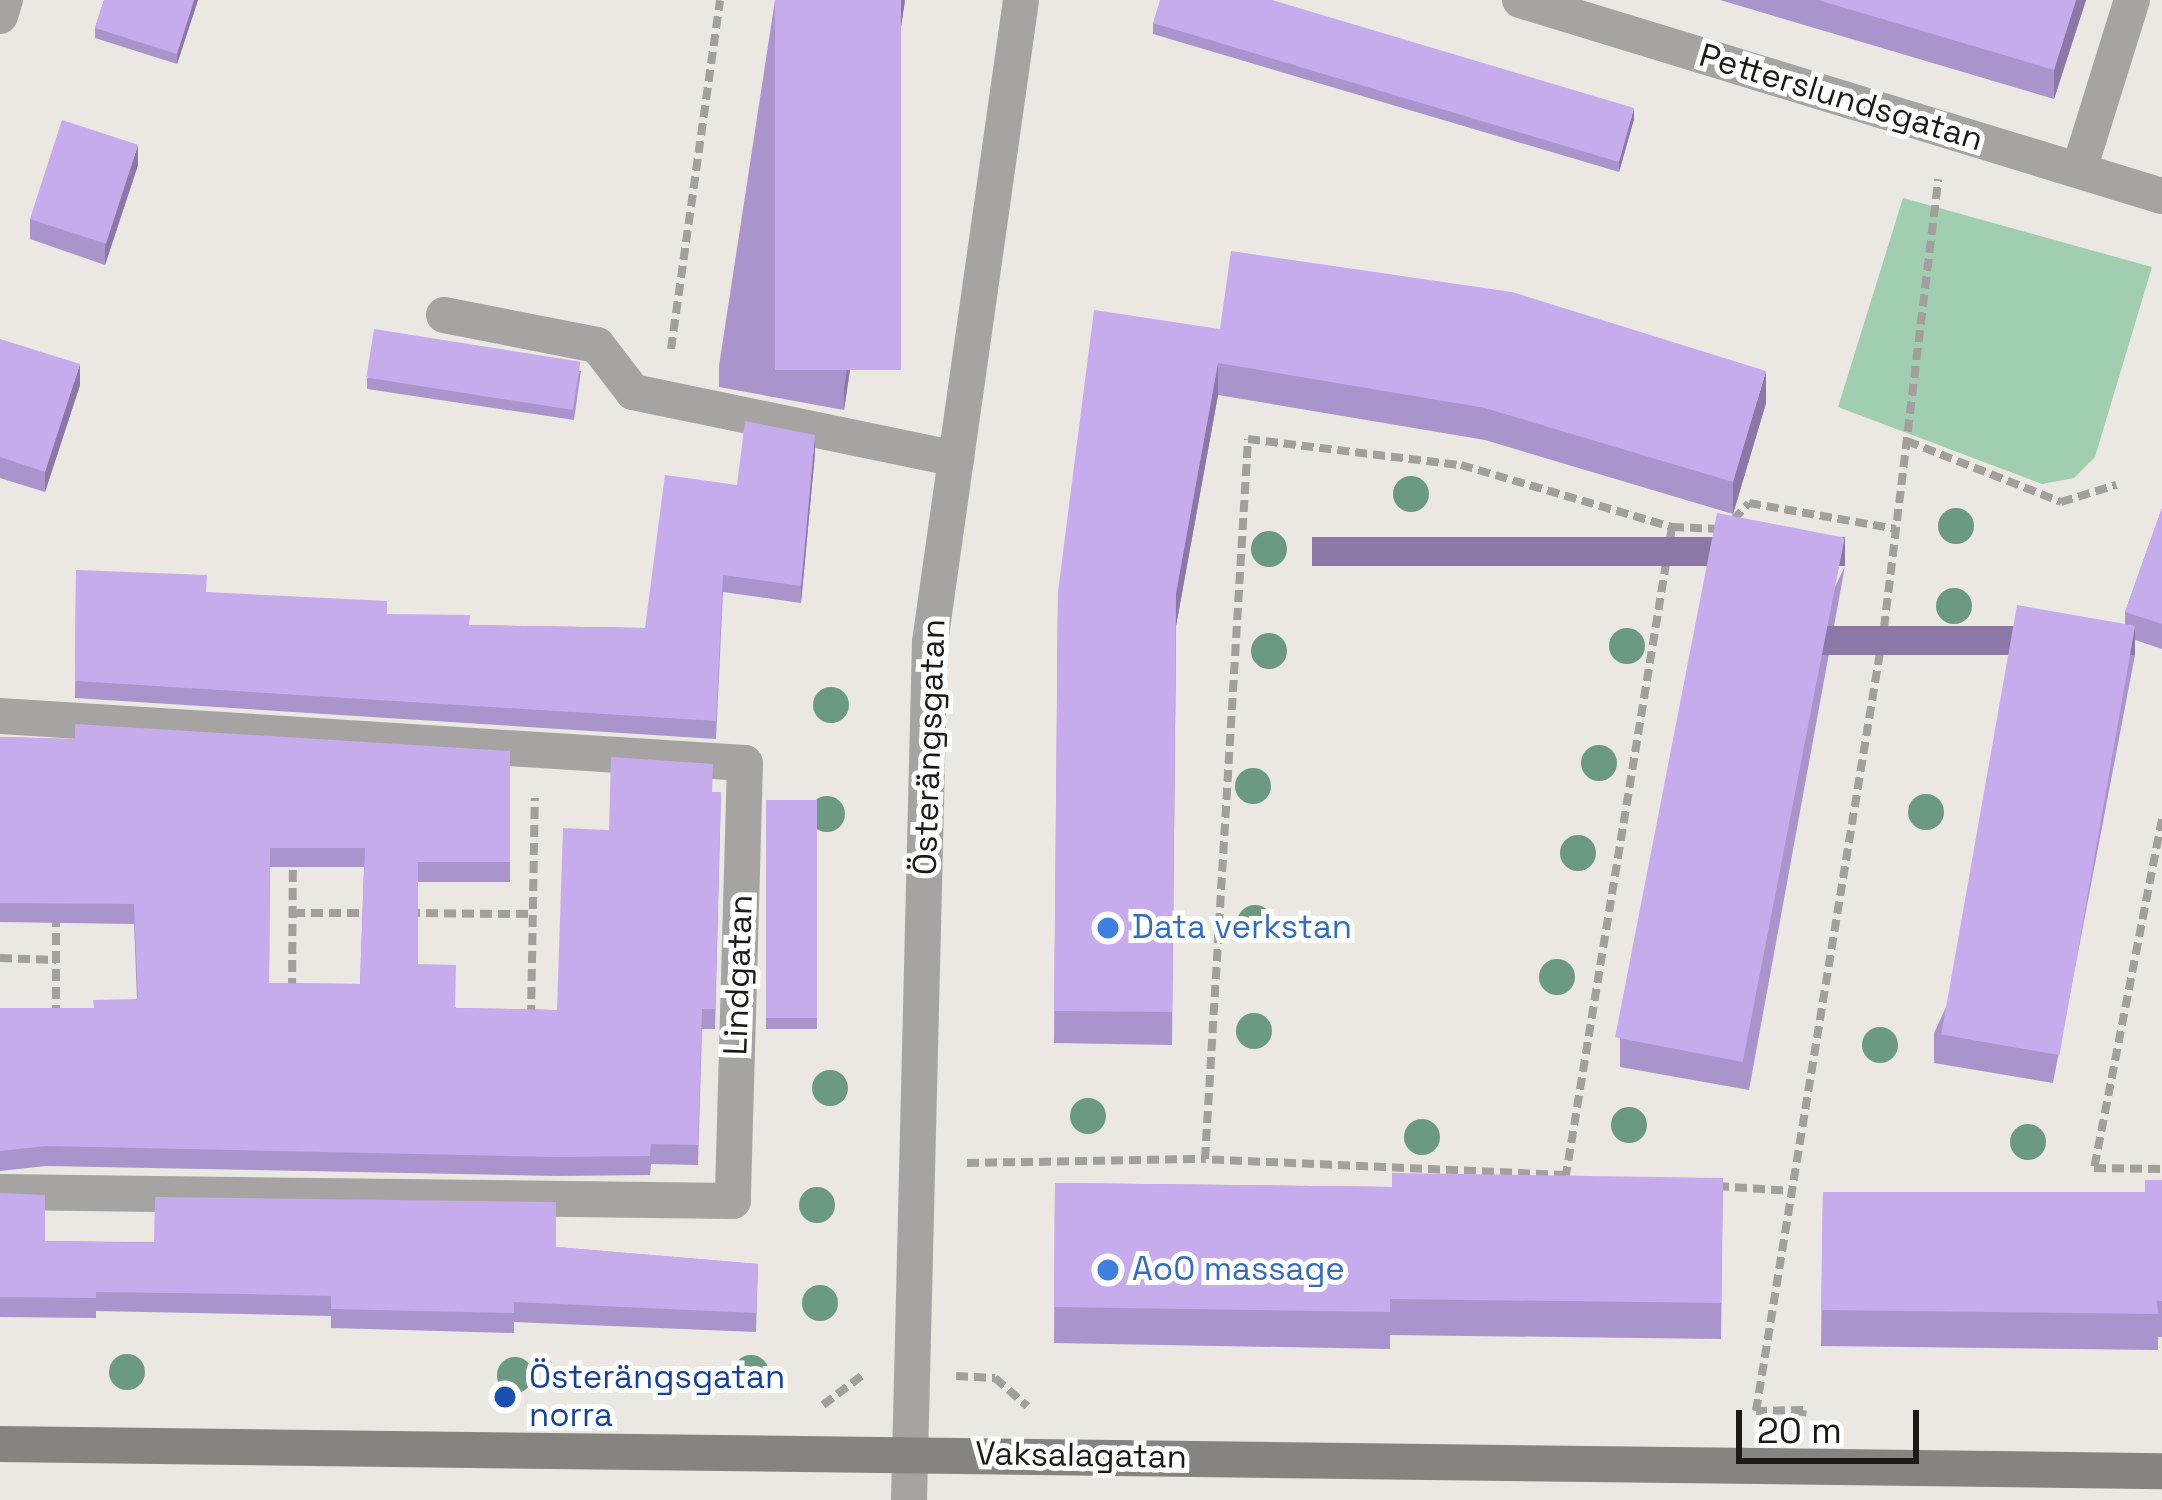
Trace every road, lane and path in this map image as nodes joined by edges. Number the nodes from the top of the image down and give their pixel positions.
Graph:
1 (5, 0) edge
2 (720, 0) edge
3 (1021, 0) edge
4 (1520, 0) edge
5 (2132, 0) edge
6 (0, 16) edge
7 (1944, 130) junction
8 (2079, 170) junction
9 (2162, 196) edge
10 (445, 315) dead end
11 (664, 398) junction
12 (1906, 441) junction
13 (956, 458) junction
14 (2116, 485) dead end
15 (1672, 527) junction
16 (1896, 529) junction
17 (0, 716) edge
18 (536, 748) junction
19 (2162, 819) edge
20 (293, 845) edge
21 (56, 894) edge
22 (293, 913) junction
23 (380, 913) edge
24 (402, 914) edge
25 (533, 914) junction
26 (0, 958) edge
27 (56, 960) junction
28 (292, 1007) edge
29 (56, 1030) edge
30 (530, 1032) edge
31 (1205, 1160) junction
32 (917, 1163) junction
33 (2162, 1169) edge
34 (1566, 1175) junction
35 (1589, 1177) edge
36 (1702, 1185) edge
37 (1792, 1191) junction
38 (0, 1192) edge
39 (0, 1444) edge
40 (910, 1454) junction
41 (1800, 1467) junction
42 (2162, 1471) edge
43 (909, 1500) edge

1 - 6 street
2 - 11 path
3 - 13 street, Österängsgatan
4 - 7 street, Petterslundsgatan
5 - 8 street
7 - 8 street, Petterslundsgatan
7 - 12 path
8 - 9 street, Petterslundsgatan
10 - 11 street
11 - 13 street
12 - 14 path
12 - 16 path
13 - 32 street, Österängsgatan
15 - 16 path
15 - 31 path
15 - 34 path
16 - 37 path
17 - 18 street, Lindgatan
18 - 25 path
18 - 38 street, Lindgatan
19 - 33 path
20 - 22 path
21 - 27 path
22 - 23 path
22 - 28 path
24 - 25 path
25 - 30 path
26 - 27 path
27 - 29 path
31 - 32 path
31 - 34 path
32 - 40 street, Österängsgatan
34 - 35 path
36 - 37 path
37 - 41 path
39 - 40 main road, Vaksalagatan
40 - 41 main road, Vaksalagatan
40 - 43 street, Österängsgatan
41 - 42 main road, Vaksalagatan

